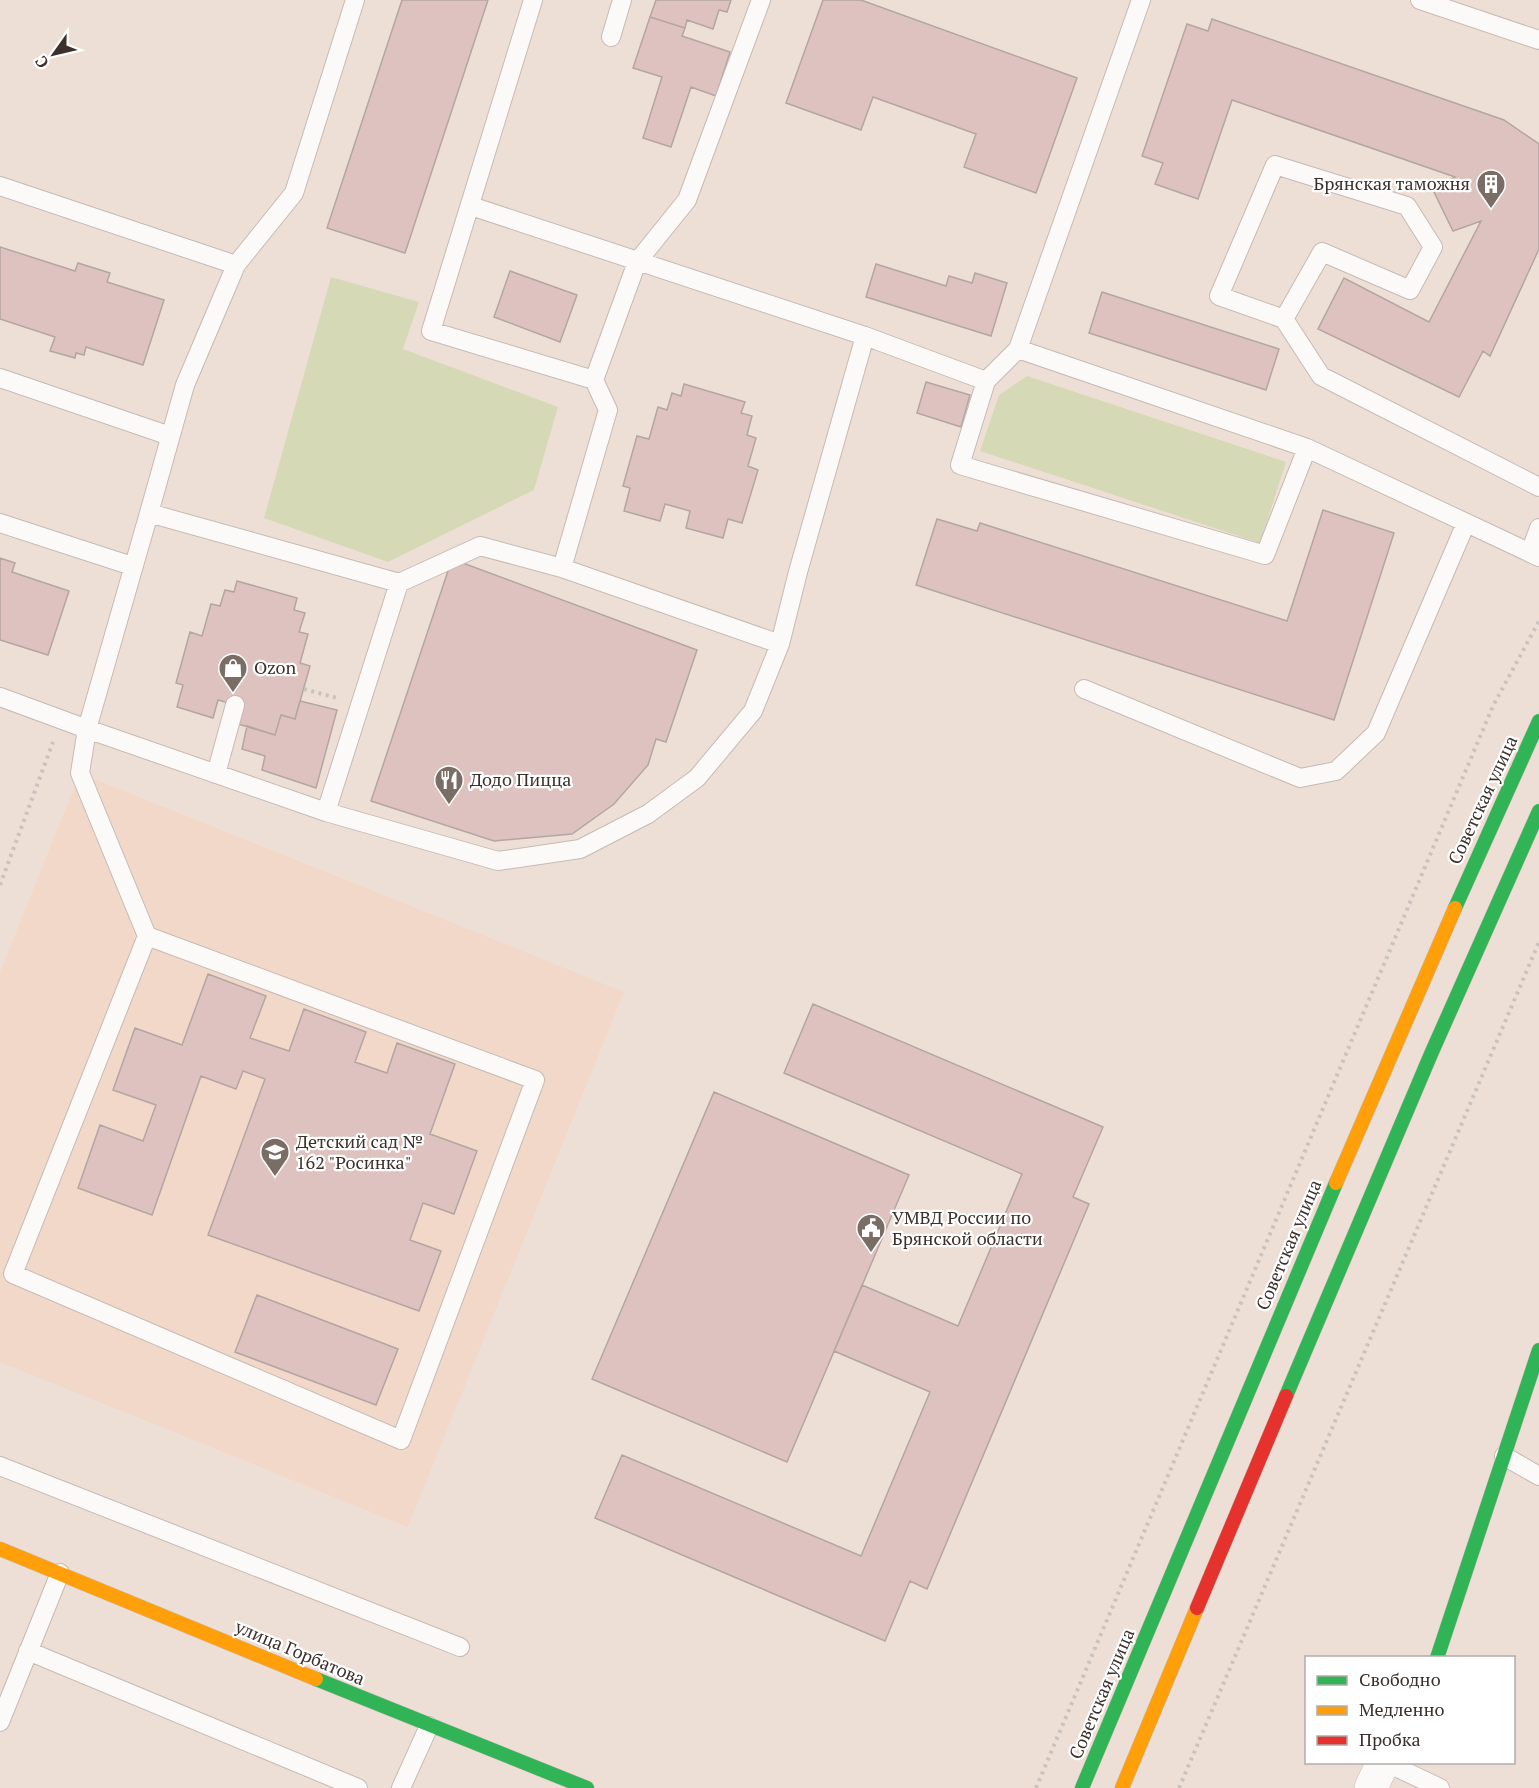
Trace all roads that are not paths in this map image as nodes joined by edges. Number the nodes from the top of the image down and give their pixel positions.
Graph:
1 (355, 0) edge
2 (534, 0) edge
3 (622, 0) edge
4 (761, 0) edge
5 (1141, 0) edge
6 (1420, 0) edge
7 (611, 37) dead end
8 (1539, 40) edge
9 (0, 186) edge
10 (471, 206) junction
11 (637, 262) junction
12 (236, 265) junction
13 (1284, 319) junction
14 (865, 336) junction
15 (1018, 349) junction
16 (0, 378) edge
17 (594, 380) junction
18 (986, 381) junction
19 (170, 436) junction
20 (1307, 448) junction
21 (1539, 487) edge
22 (149, 513) junction
23 (0, 522) edge
24 (1466, 523) junction
25 (1539, 528) edge
26 (1534, 555) edge
27 (132, 566) junction
28 (562, 568) junction
29 (399, 584) junction
30 (780, 645) junction
31 (1084, 689) dead end
32 (0, 697) edge
33 (235, 705) dead end
34 (1539, 722) edge
35 (87, 729) junction
36 (216, 774) junction
37 (1539, 811) edge
38 (326, 812) junction
39 (147, 936) junction
40 (1539, 1350) edge
41 (1504, 1456) junction
42 (0, 1466) edge
43 (1539, 1476) edge
44 (0, 1549) edge
45 (60, 1572) junction
46 (460, 1647) dead end
47 (28, 1651) junction
48 (1438, 1656) edge
49 (0, 1722) edge
50 (429, 1726) junction
51 (1383, 1764) edge
52 (1388, 1764) edge
53 (358, 1788) edge
54 (401, 1788) edge
55 (587, 1788) edge
56 (1082, 1788) edge
57 (1122, 1788) edge
58 (1371, 1788) edge
59 (1440, 1788) edge

1 - 12 lane
2 - 10 lane
3 - 7 lane
4 - 11 lane
5 - 15 lane
6 - 8 lane
9 - 12 lane
10 - 11 lane
10 - 17 lane
11 - 14 lane
11 - 17 lane
12 - 19 lane
13 - 13 lane
13 - 21 lane
14 - 18 lane
14 - 30 lane
15 - 18 lane
15 - 20 lane
16 - 19 lane
17 - 28 lane
18 - 20 lane
19 - 22 lane
20 - 24 lane
22 - 27 lane
22 - 29 lane
23 - 27 lane
24 - 26 lane
24 - 31 lane
25 - 26 lane
27 - 35 lane
28 - 29 lane
28 - 30 lane
29 - 38 lane
30 - 38 lane
32 - 35 lane
33 - 36 lane
34 - 56 main road, Советская улица
35 - 36 lane
35 - 39 lane
36 - 38 lane
37 - 57 main road
39 - 39 lane
40 - 41 main road
41 - 43 lane
41 - 48 main road
42 - 46 lane
44 - 45 main road, улица Горбатова
45 - 47 lane
45 - 50 main road, улица Горбатова
47 - 49 lane
47 - 53 lane
50 - 54 lane
50 - 55 main road, улица Горбатова
51 - 58 street
52 - 59 lane

